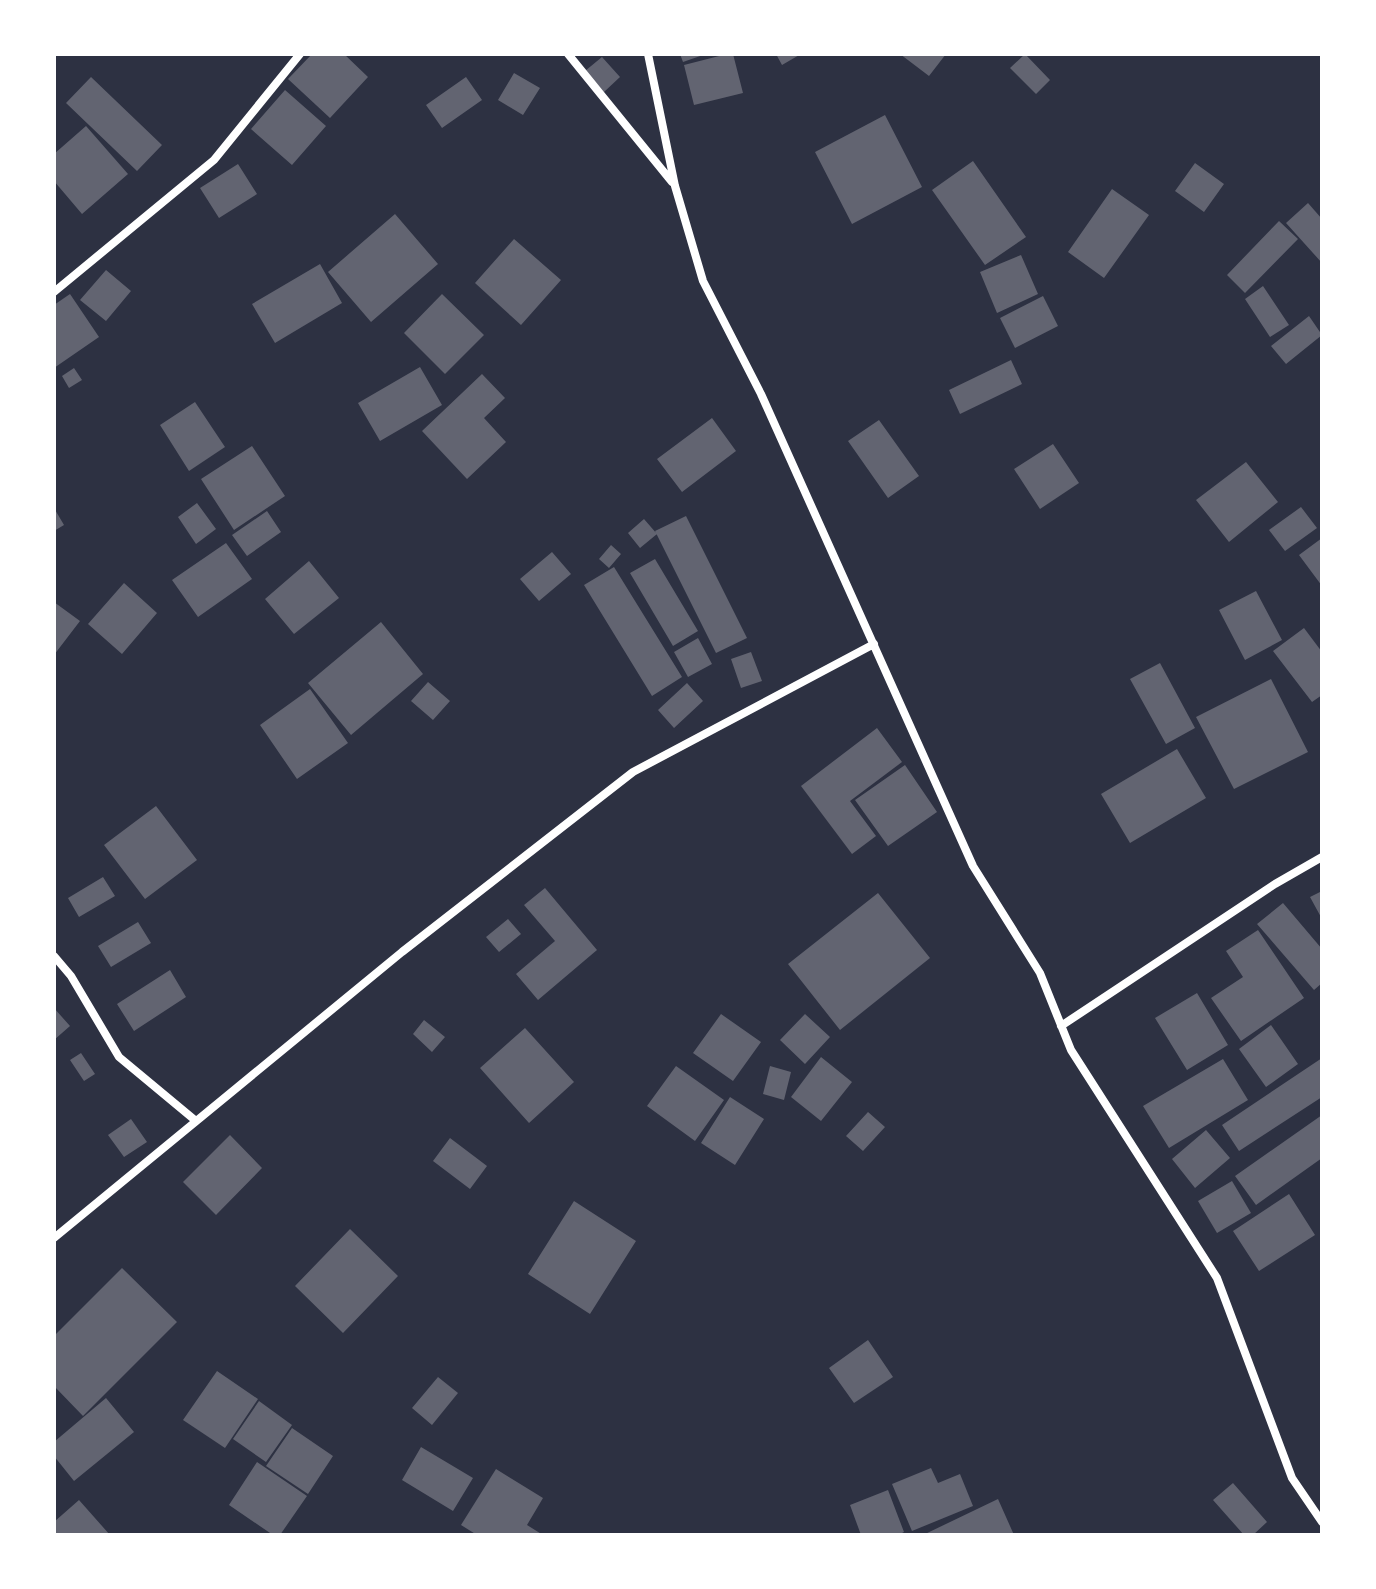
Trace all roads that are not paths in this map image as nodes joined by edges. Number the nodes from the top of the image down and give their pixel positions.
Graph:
1 (300, 54) edge
2 (568, 54) edge
3 (648, 54) edge
4 (675, 186) junction
5 (54, 292) edge
6 (874, 644) junction
7 (1322, 857) edge
8 (54, 956) edge
9 (1061, 1026) junction
10 (196, 1121) junction
11 (54, 1238) edge
12 (1322, 1522) edge

1 - 5 street
2 - 4 street
3 - 4 street
4 - 6 street
6 - 9 street
6 - 10 street
7 - 9 street
8 - 10 street
9 - 12 street
10 - 11 street

